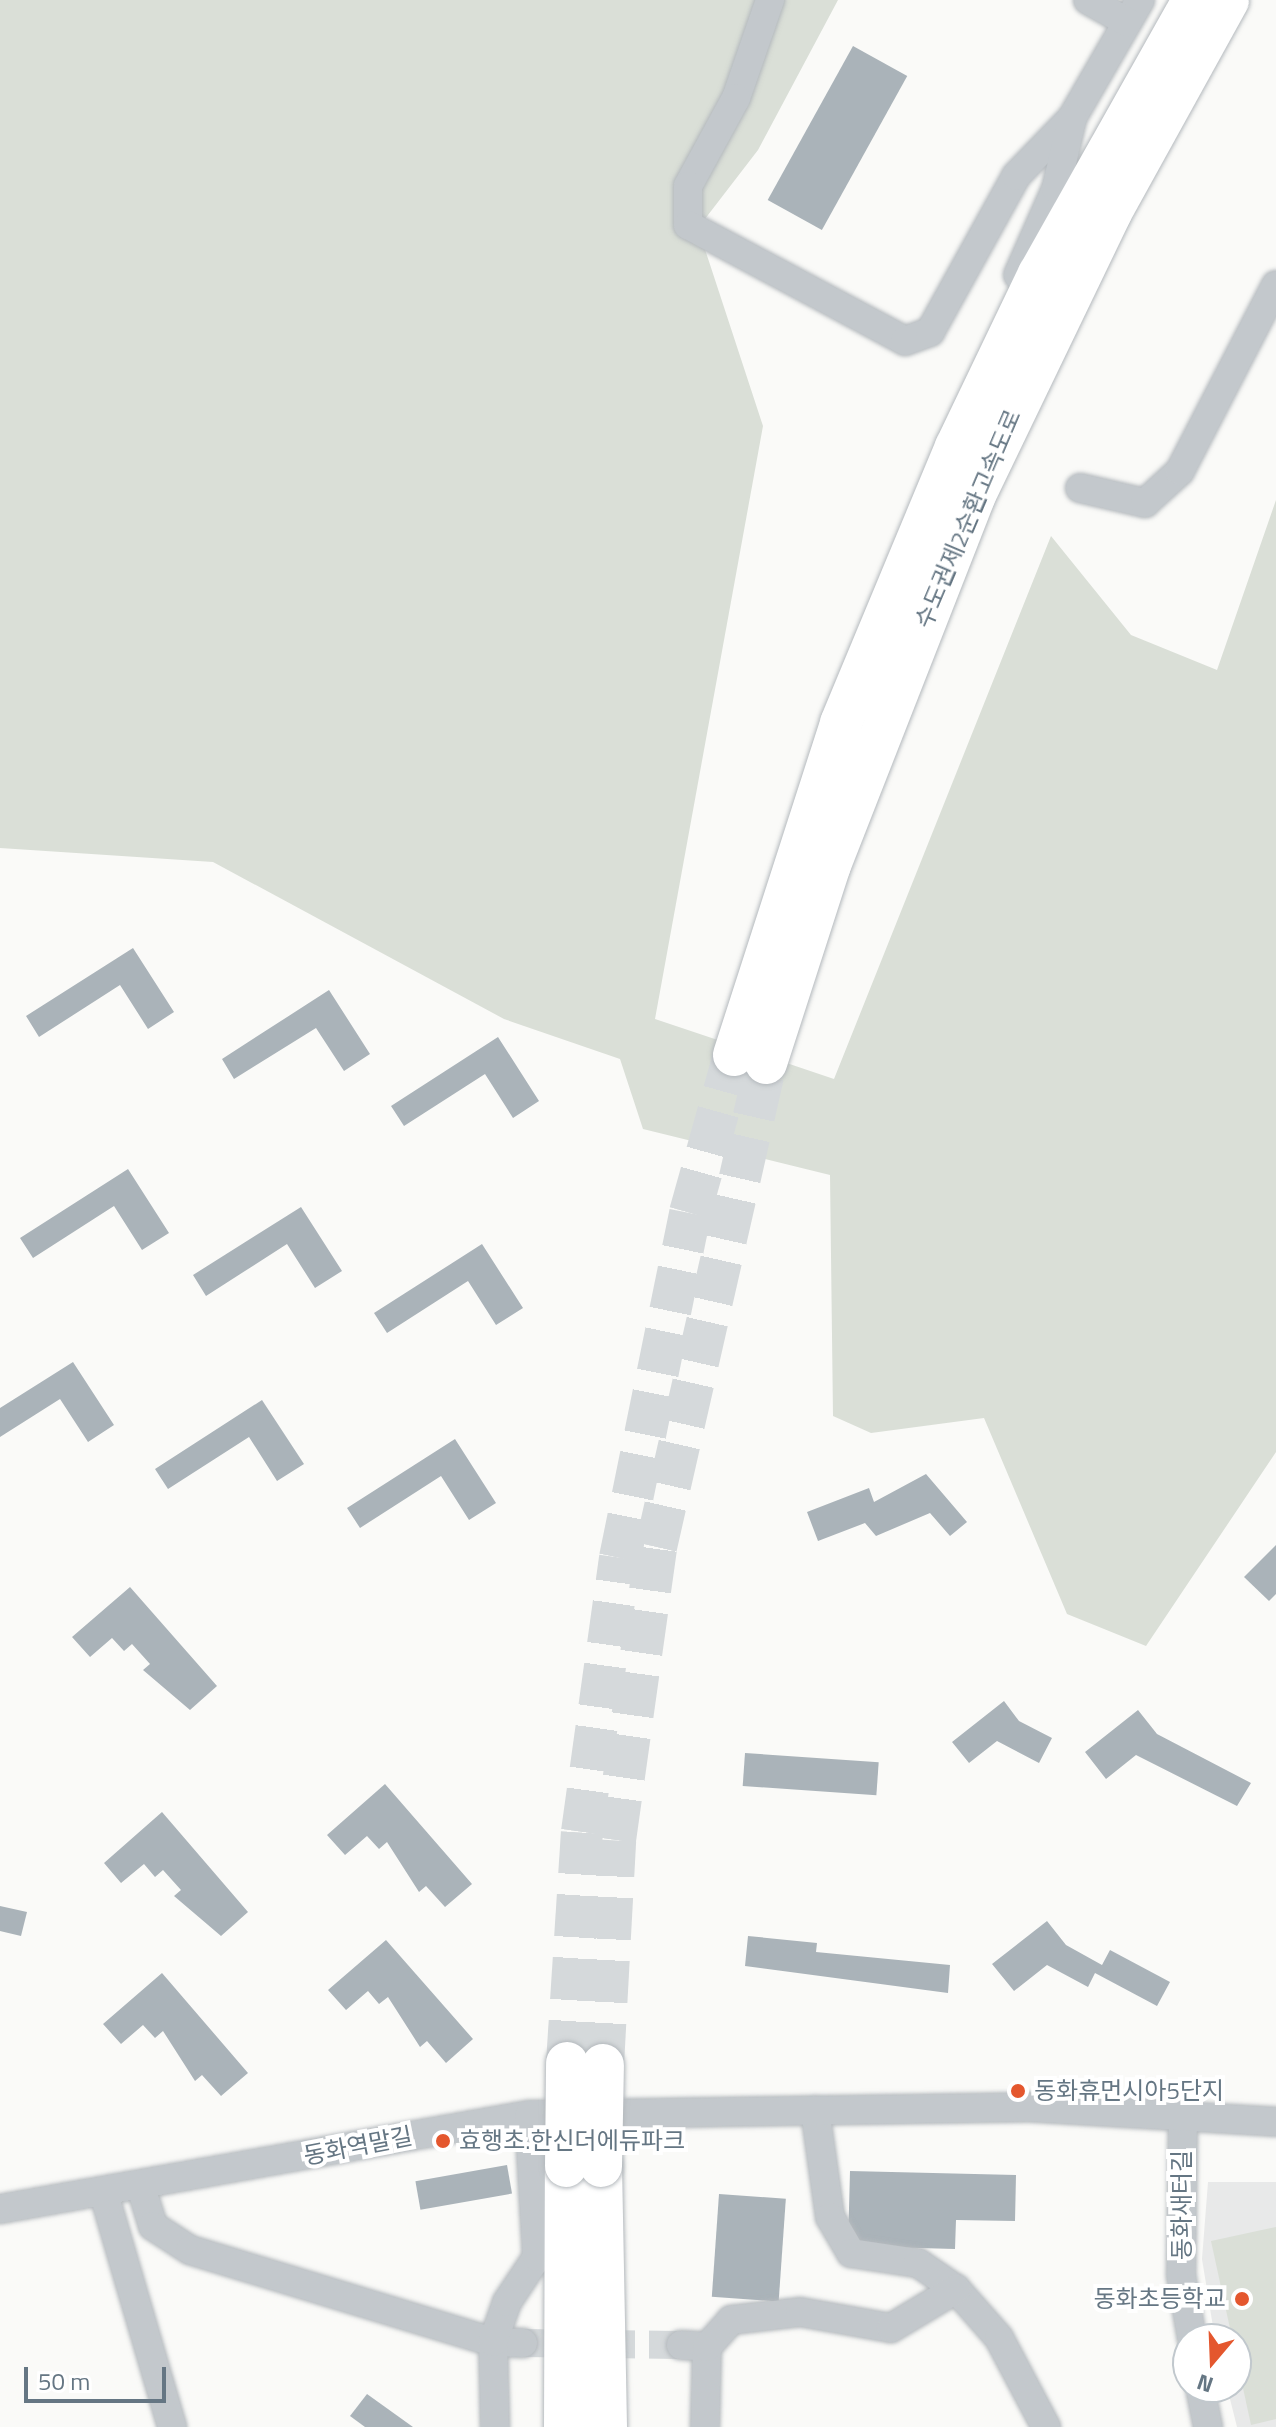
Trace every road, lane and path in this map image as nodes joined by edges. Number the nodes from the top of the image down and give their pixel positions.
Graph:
1 (770, 0) edge
2 (1088, 0) edge
3 (1194, 0) edge
4 (1228, 0) edge
5 (1242, 0) edge
6 (1134, 11) edge
7 (1189, 64) junction
8 (1072, 118) junction
9 (1276, 285) edge
10 (956, 447) junction
11 (1080, 488) dead end
12 (585, 2064) tunnel mouth
13 (815, 2110) junction
14 (529, 2115) junction
15 (1183, 2117) junction
16 (1276, 2122) edge
17 (583, 2166) junction
18 (141, 2187) junction
19 (104, 2194) junction
20 (0, 2209) edge
21 (956, 2289) junction
22 (1189, 2323) edge
23 (493, 2342) junction
24 (523, 2343) tunnel mouth
25 (1203, 2403) edge
26 (172, 2427) edge
27 (495, 2427) edge
28 (565, 2427) edge
29 (606, 2427) edge
30 (705, 2427) edge
31 (1046, 2427) edge
32 (1208, 2427) edge

1 - 8 street
2 - 6 street
3 - 10 highway, 수도권제2순환고속도로
4 - 7 highway, 수도권제2순환고속도로
5 - 7 street
6 - 8 street
7 - 10 highway, 수도권제2순환고속도로
8 - 10 street
9 - 11 street
12 - 17 highway, bridge
13 - 14 street, 동화역말길
13 - 15 street, 동화역말길
13 - 21 street
14 - 18 street, 동화역말길
14 - 23 street
15 - 16 street, 동화역말길
15 - 22 street, 동화새터길
17 - 28 highway
17 - 29 highway
18 - 19 street, 동화역말길
18 - 23 street
19 - 20 street, 동화역말길
19 - 26 street
21 - 30 street
21 - 31 street
23 - 24 street
23 - 27 street
25 - 32 street

